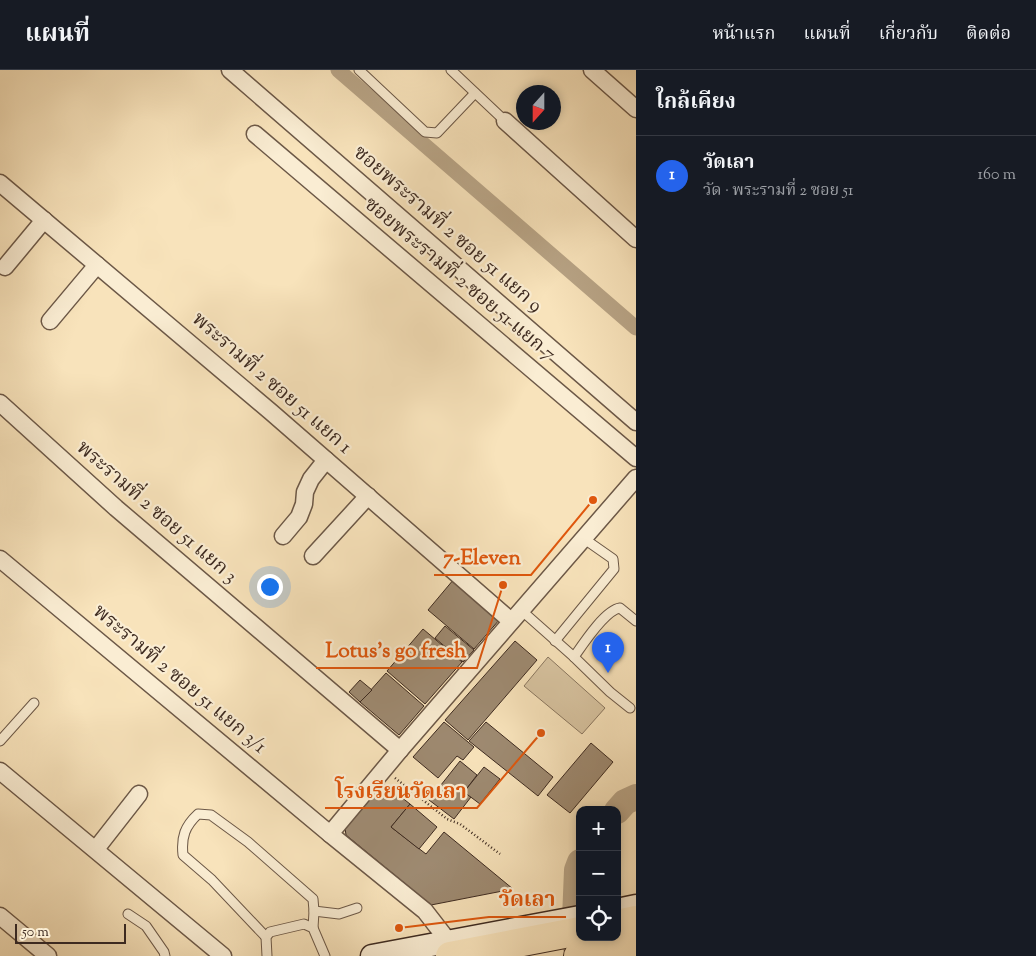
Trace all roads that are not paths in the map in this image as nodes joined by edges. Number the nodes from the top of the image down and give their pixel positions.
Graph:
1 (230, 70) edge
2 (360, 70) edge
3 (451, 70) edge
4 (592, 70) edge
5 (475, 93) junction
6 (636, 109) edge
7 (505, 121) joint
8 (255, 134) dead end
9 (0, 183) edge
10 (44, 220) junction
11 (636, 239) edge
12 (97, 265) junction
13 (5, 267) dead end
14 (50, 321) dead end
15 (0, 403) edge
16 (636, 422) edge
17 (636, 458) edge
18 (326, 460) junction
19 (636, 478) edge
20 (368, 496) junction
21 (283, 536) dead end
22 (583, 538) junction
23 (313, 556) dead end
24 (0, 560) edge
25 (516, 616) junction
26 (636, 621) edge
27 (555, 641) junction
28 (574, 657) junction
29 (34, 703) dead end
30 (630, 708) dead end
31 (0, 741) edge
32 (400, 750) junction
33 (0, 770) edge
34 (139, 794) dead end
35 (330, 834) junction
36 (96, 849) junction
37 (636, 906) edge
38 (357, 908) dead end
39 (621, 909) edge
40 (314, 911) junction
41 (128, 914) dead end
42 (0, 916) edge
43 (576, 918) edge
44 (636, 920) edge
45 (621, 923) edge
46 (313, 928) junction
47 (576, 932) edge
48 (266, 937) junction
49 (636, 945) edge
50 (450, 949) edge
51 (636, 953) edge
52 (48, 956) edge
53 (165, 956) edge
54 (223, 956) edge
55 (267, 956) edge
56 (325, 956) edge
57 (372, 956) edge
58 (578, 956) edge
59 (620, 956) edge

1 - 16 street, ซอยพระรามที่ 2 ซอย 51 แยก 9
2 - 5 lane
3 - 5 lane
4 - 6 street
5 - 7 lane
7 - 11 street
8 - 17 street, ซอยพระรามที่ 2 ซอย 51 แยก 7
9 - 10 street, พระรามที่ 2 ซอย 51 แยก 1
10 - 12 street, พระรามที่ 2 ซอย 51 แยก 1
10 - 13 street
12 - 14 street
12 - 18 street, พระรามที่ 2 ซอย 51 แยก 1
15 - 32 street, พระรามที่ 2 ซอย 51 แยก 3
18 - 20 street, พระรามที่ 2 ซอย 51 แยก 1
18 - 21 street
19 - 22 street
20 - 23 street
20 - 25 street, พระรามที่ 2 ซอย 51 แยก 1
22 - 25 street
22 - 27 lane
24 - 35 street, พระรามที่ 2 ซอย 51 แยก 3/1
25 - 27 lane
25 - 32 street
26 - 28 lane
27 - 28 lane
28 - 30 lane
29 - 31 lane
32 - 35 street
33 - 36 street
34 - 36 street
35 - 50 street, พระรามที่ 2 ซอย 51 แยก 3/1
36 - 54 street
37 - 39 main road
38 - 40 lane
40 - 46 lane
40 - 48 lane
41 - 53 lane
42 - 52 street
43 - 50 main road
44 - 45 highway
46 - 48 lane
46 - 56 lane
47 - 50 highway
48 - 55 lane
49 - 58 highway
50 - 57 main road
51 - 59 highway

